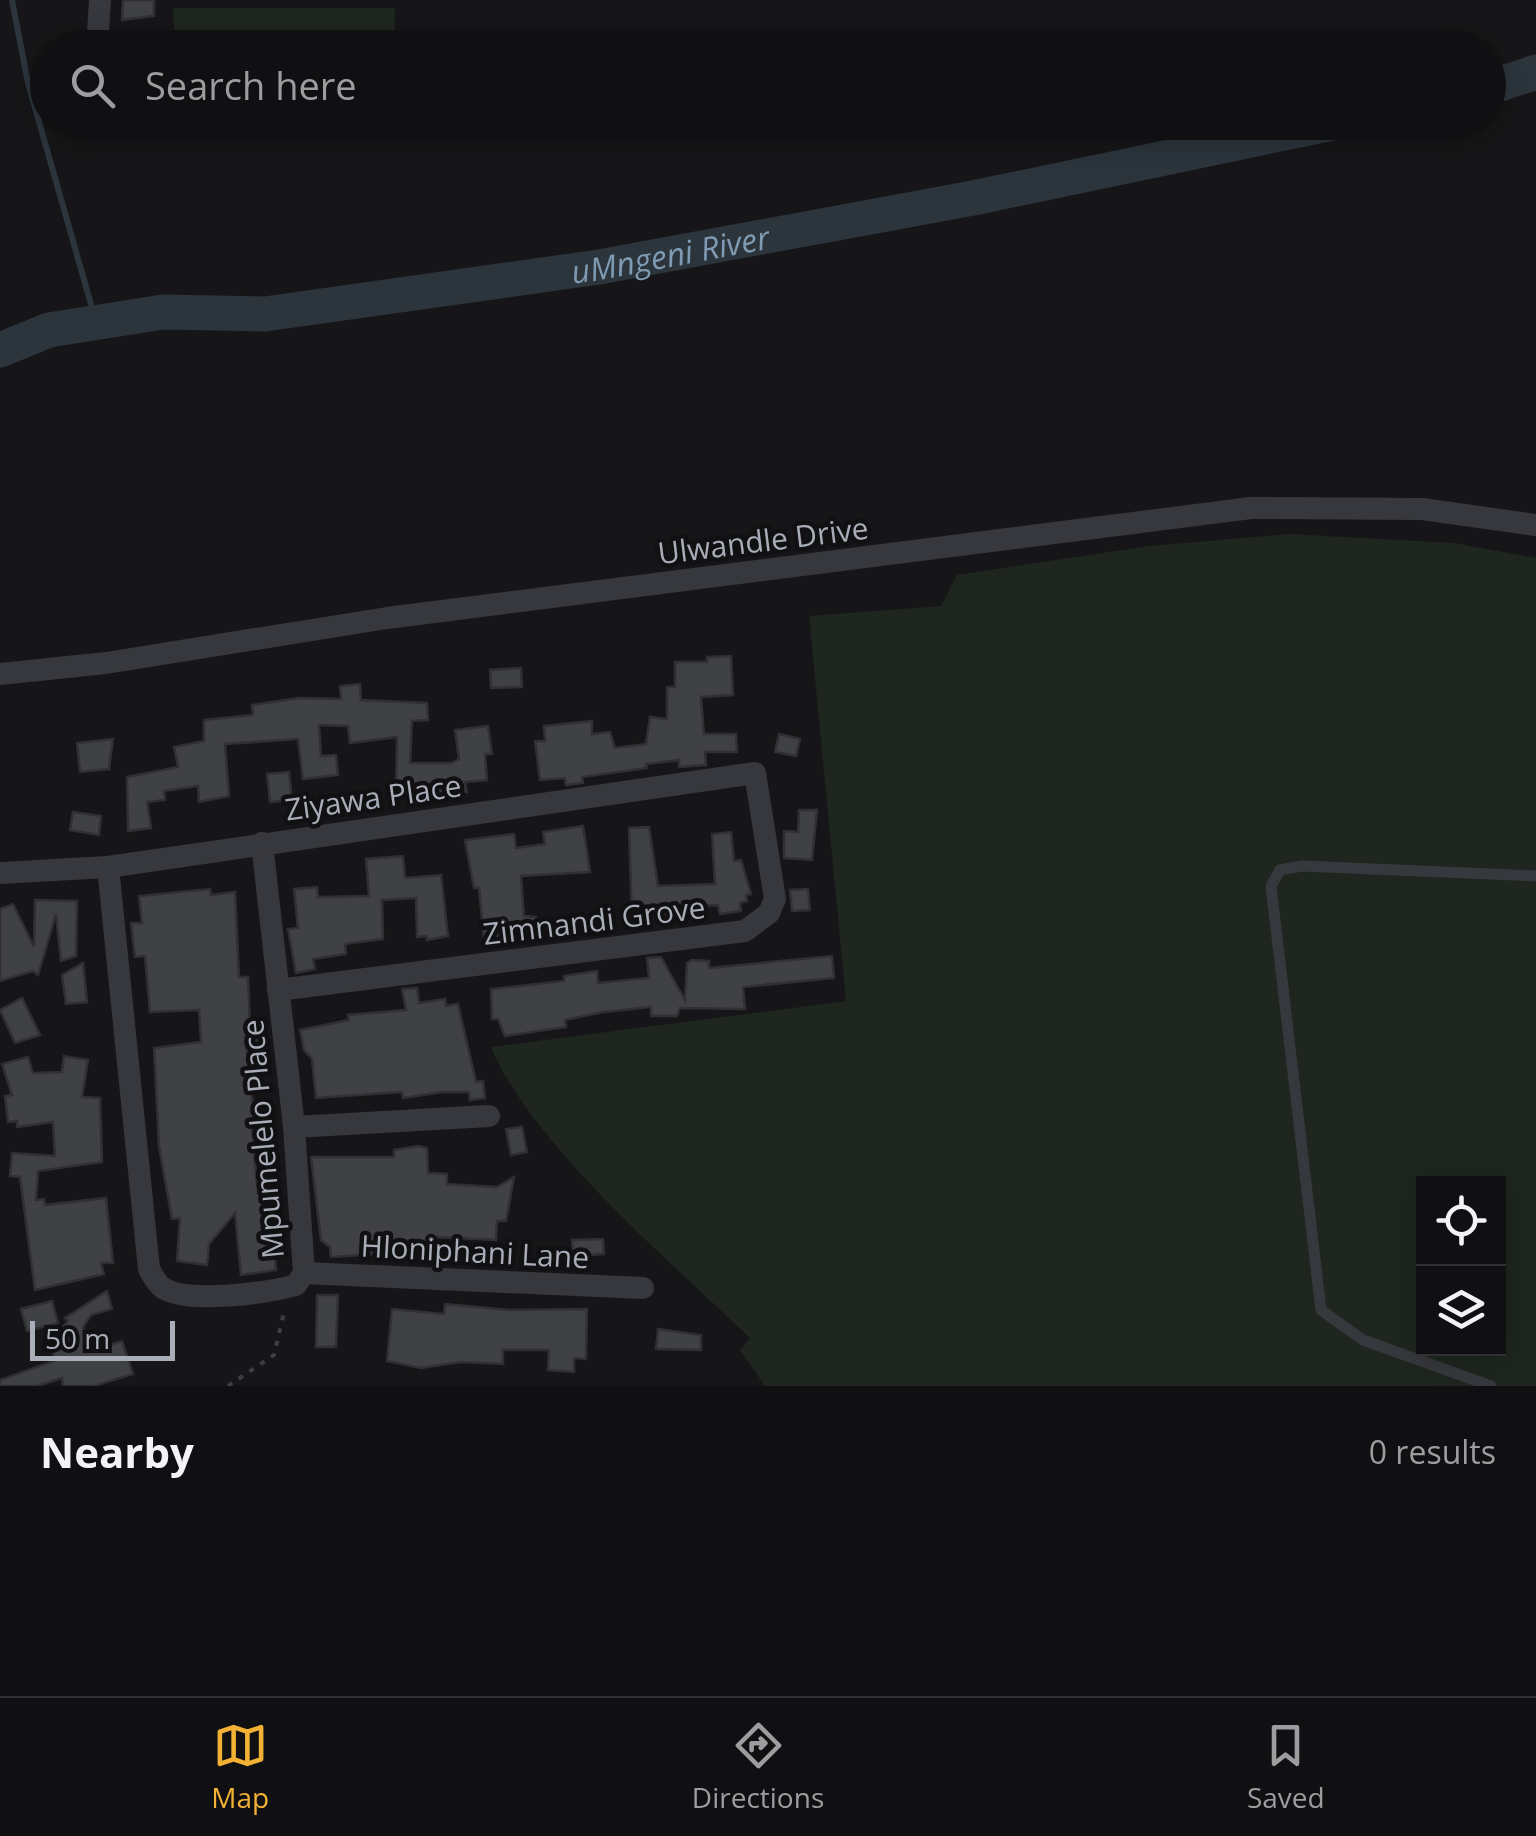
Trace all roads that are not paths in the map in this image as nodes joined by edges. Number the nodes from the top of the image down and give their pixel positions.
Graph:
1 (100, 0) edge
2 (98, 30) edge
3 (1536, 525) edge
4 (0, 674) edge
5 (755, 773) joint
6 (262, 843) junction
7 (108, 866) junction
8 (0, 873) edge
9 (1536, 876) edge
10 (278, 990) junction
11 (489, 1116) dead end
12 (294, 1127) junction
13 (297, 1280) junction
14 (643, 1288) dead end
15 (1491, 1386) edge

1 - 2 street
3 - 4 street, Ulwandle Drive
5 - 6 street, Ziyawa Place
5 - 10 street, Zimnandi Grove
6 - 7 street, Ziyawa Place
6 - 10 street, Mpumelelo Place
7 - 8 street, Ziyawa Place
7 - 13 street, Mpumelelo Place
9 - 15 lane
10 - 12 street, Mpumelelo Place
11 - 12 street
12 - 13 street, Mpumelelo Place
13 - 14 street, Hloniphani Lane

